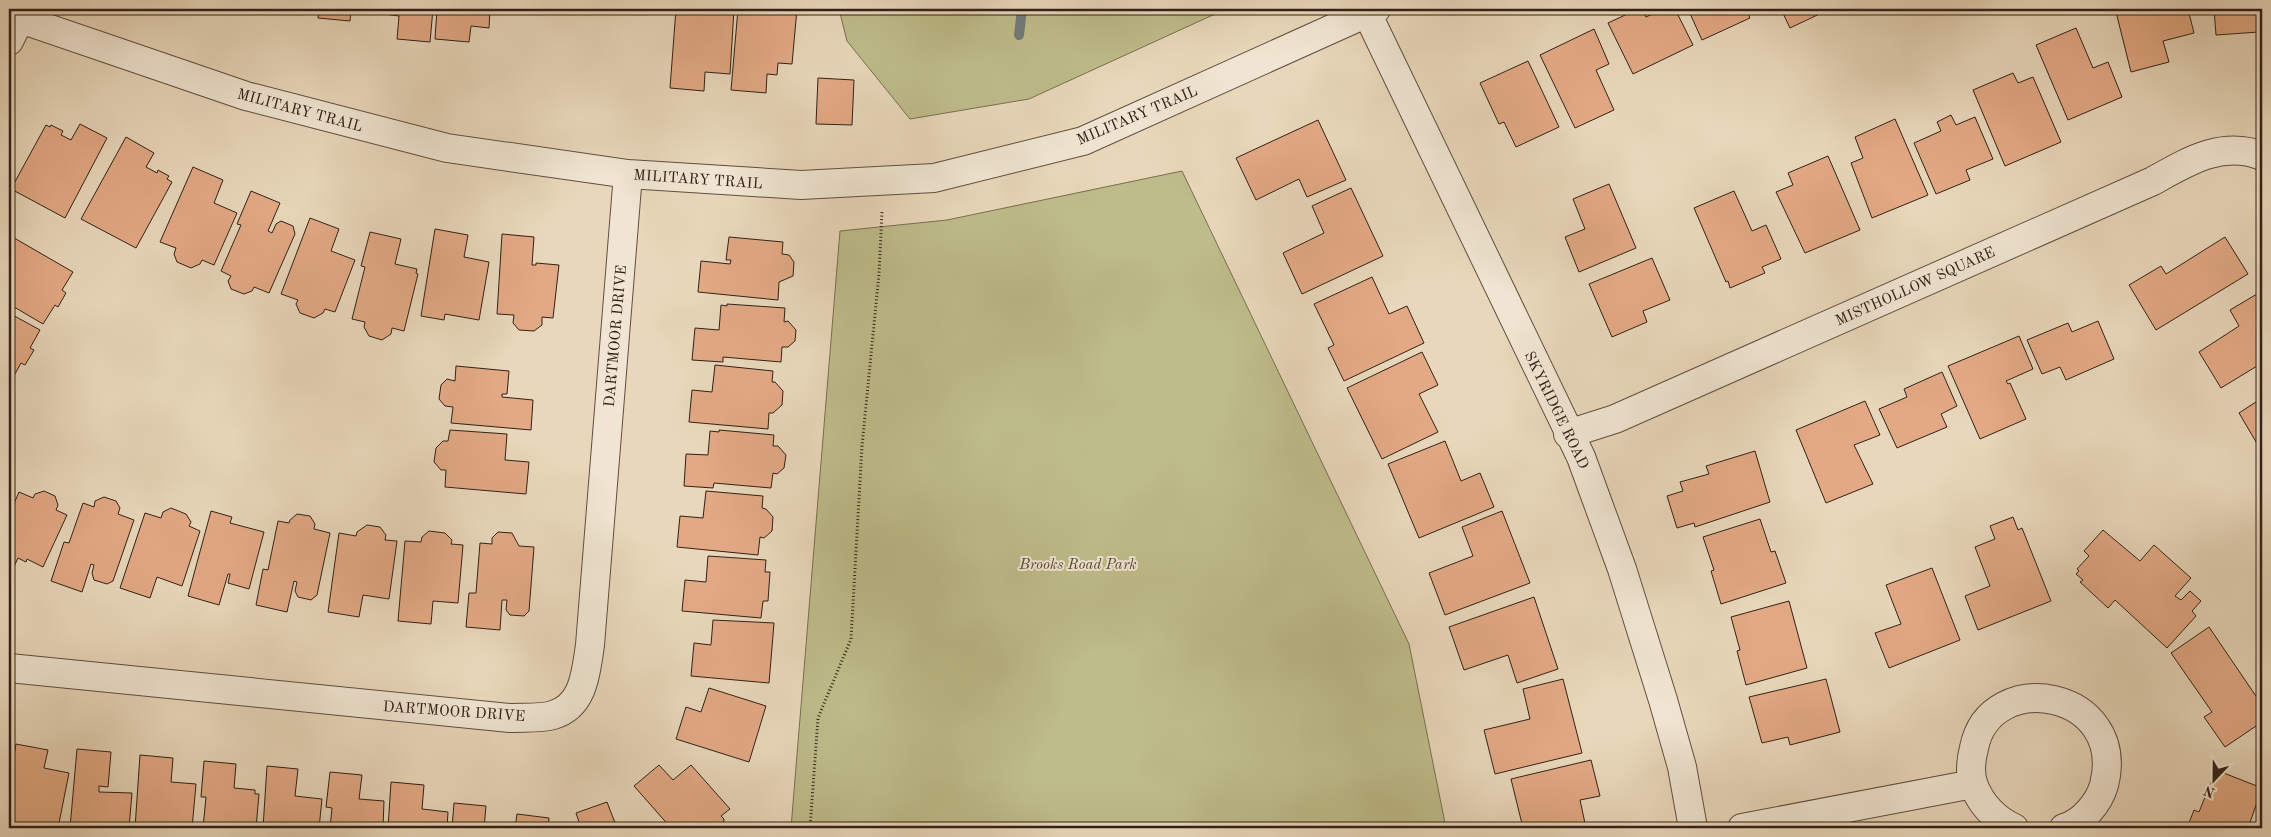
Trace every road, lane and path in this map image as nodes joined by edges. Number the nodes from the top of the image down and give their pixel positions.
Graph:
1 (1371, 11) edge
2 (12, 25) edge
3 (2262, 156) edge
4 (628, 174) junction
5 (884, 181) junction
6 (1568, 434) junction
7 (9, 668) edge
8 (1973, 784) junction
9 (810, 828) edge
10 (1693, 828) edge
11 (1742, 828) edge
12 (2014, 828) edge
13 (2064, 828) edge

1 - 5 street, MILITARY TRAIL
1 - 6 street, SKYRIDGE ROAD
2 - 4 street, MILITARY TRAIL
3 - 6 street, MISTHOLLOW SQUARE
4 - 5 street, MILITARY TRAIL
4 - 7 street, DARTMOOR DRIVE
5 - 9 path
6 - 10 street, SKYRIDGE ROAD
8 - 11 street
8 - 12 street
8 - 13 street

